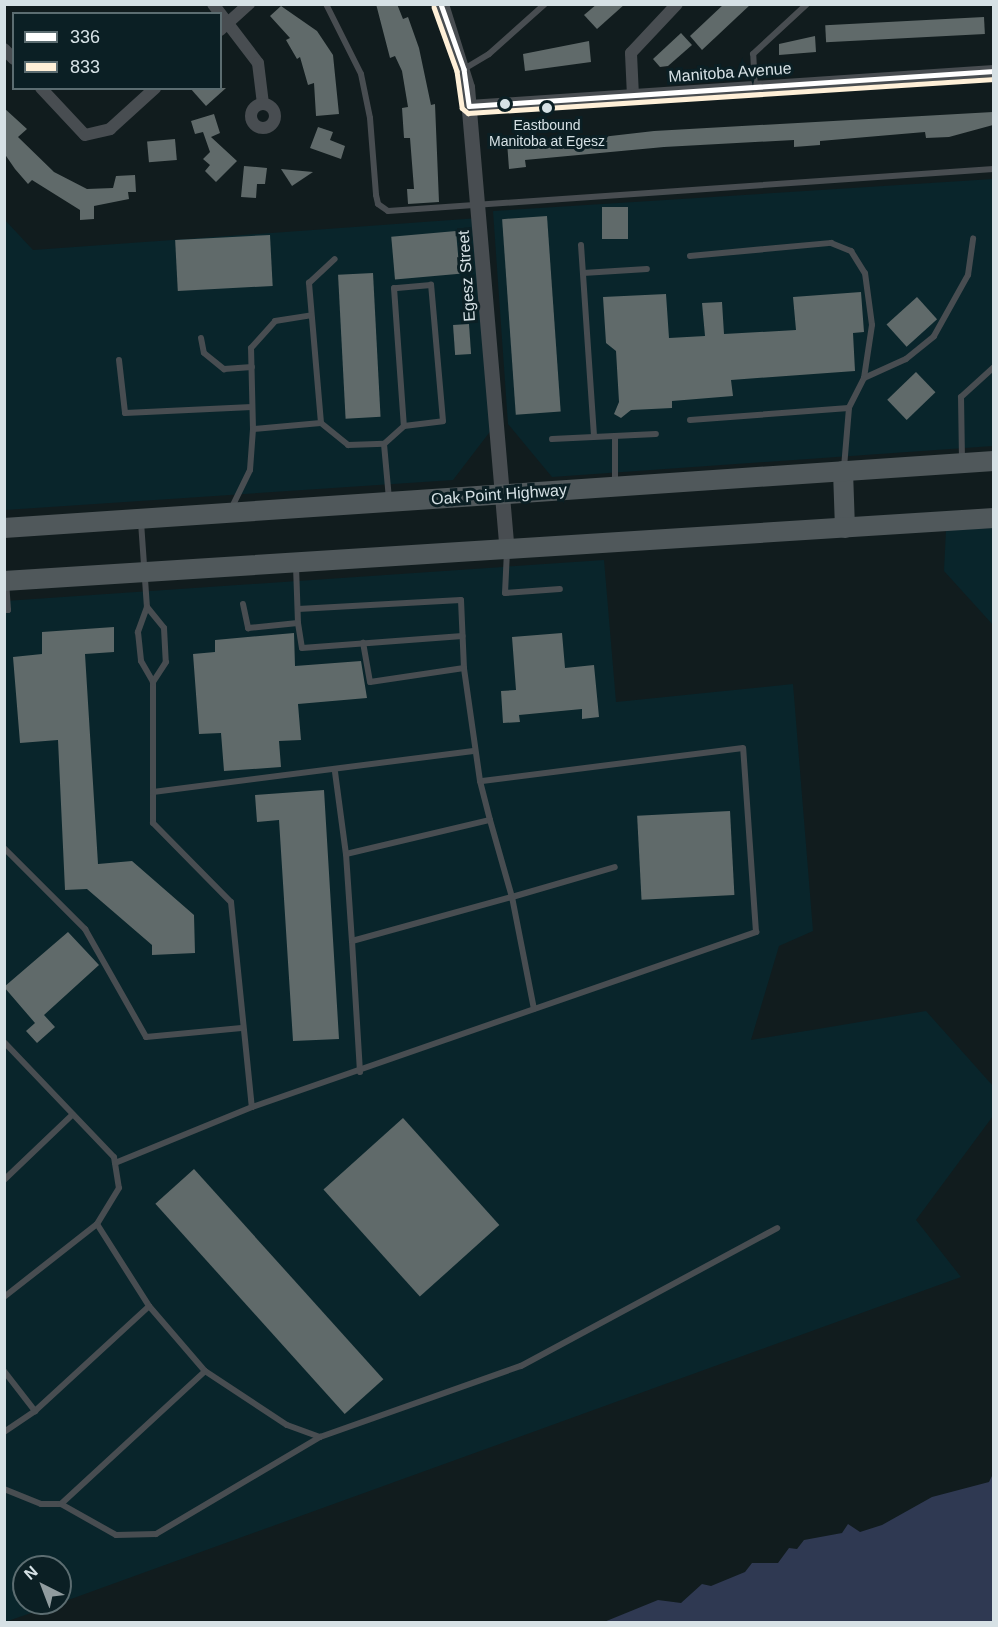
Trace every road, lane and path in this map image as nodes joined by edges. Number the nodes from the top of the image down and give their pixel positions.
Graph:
1 (249, 4) edge
2 (326, 4) edge
3 (441, 4) edge
4 (544, 4) edge
5 (677, 4) edge
6 (807, 4) edge
7 (225, 26) edge
8 (464, 69) junction
9 (993, 72) edge
10 (755, 88) junction
11 (43, 90) edge
12 (153, 90) edge
13 (633, 96) junction
14 (263, 104) dead end
15 (469, 106) junction
16 (993, 169) edge
17 (481, 206) junction
18 (974, 238) dead end
19 (581, 245) dead end
20 (690, 256) dead end
21 (335, 259) dead end
22 (647, 269) dead end
23 (583, 273) junction
24 (311, 315) junction
25 (201, 338) dead end
26 (119, 360) dead end
27 (252, 367) junction
28 (993, 367) edge
29 (864, 378) junction
30 (252, 407) junction
31 (849, 408) junction
32 (690, 420) dead end
33 (321, 423) junction
34 (404, 426) junction
35 (253, 429) junction
36 (656, 434) dead end
37 (615, 437) junction
38 (594, 438) junction
39 (552, 439) dead end
40 (384, 444) junction
41 (993, 461) edge
42 (962, 464) junction
43 (843, 471) junction
44 (615, 487) junction
45 (503, 494) junction
46 (390, 502) junction
47 (229, 512) junction
48 (141, 518) junction
49 (993, 518) edge
50 (4, 528) edge
51 (845, 528) junction
52 (507, 550) junction
53 (296, 562) junction
54 (143, 571) junction
55 (5, 581) edge
56 (560, 589) dead end
57 (243, 603) dead end
58 (147, 607) junction
59 (298, 609) junction
60 (4, 610) edge
61 (298, 623) junction
62 (463, 636) junction
63 (363, 644) junction
64 (464, 668) junction
65 (153, 682) junction
66 (473, 751) junction
67 (335, 772) junction
68 (480, 782) junction
69 (153, 792) junction
70 (490, 820) junction
71 (4, 848) edge
72 (346, 854) junction
73 (615, 867) dead end
74 (512, 897) junction
75 (352, 941) junction
76 (534, 1010) junction
77 (242, 1028) junction
78 (4, 1042) edge
79 (360, 1072) junction
80 (252, 1107) junction
81 (73, 1114) junction
82 (115, 1163) junction
83 (4, 1180) edge
84 (97, 1224) junction
85 (777, 1228) dead end
86 (4, 1297) edge
87 (149, 1306) junction
88 (4, 1371) edge
89 (205, 1371) junction
90 (35, 1411) junction
91 (4, 1432) edge
92 (320, 1437) junction
93 (4, 1489) edge
94 (61, 1504) junction

1 - 7 street
2 - 17 lane
3 - 8 street, Egesz Street
4 - 8 lane
5 - 13 street
6 - 10 lane
7 - 14 street
8 - 15 street, Egesz Street
9 - 10 street, Manitoba Avenue
10 - 13 street, Manitoba Avenue
11 - 12 street
13 - 15 street, Manitoba Avenue
15 - 17 street, Egesz Street
16 - 17 lane
17 - 45 street, Egesz Street
18 - 29 lane
19 - 23 lane
20 - 29 lane
21 - 24 lane
22 - 23 lane
23 - 38 lane
24 - 27 lane
24 - 33 lane
25 - 27 lane
26 - 30 lane
27 - 30 lane
28 - 42 lane
29 - 31 lane
30 - 35 lane
31 - 32 lane
31 - 43 lane
33 - 35 lane
33 - 40 lane
34 - 34 lane
34 - 40 lane
35 - 47 lane
36 - 37 lane
37 - 38 lane
37 - 44 lane
38 - 39 lane
40 - 46 lane
41 - 42 main road, Oak Point Highway
42 - 43 main road, Oak Point Highway
43 - 44 main road, Oak Point Highway
43 - 51 main road
44 - 45 main road, Oak Point Highway
45 - 46 main road, Oak Point Highway
45 - 52 street, Egesz Street
46 - 47 main road, Oak Point Highway
47 - 48 main road, Oak Point Highway
48 - 50 main road, Oak Point Highway
48 - 54 lane
49 - 51 main road
51 - 52 main road
52 - 53 main road
52 - 56 lane
53 - 54 main road
53 - 59 lane
54 - 55 main road
54 - 58 lane
55 - 60 lane
57 - 61 lane
58 - 65 lane
58 - 65 lane
59 - 61 lane
59 - 62 lane
61 - 63 lane
62 - 63 lane
62 - 64 lane
63 - 64 lane
64 - 66 lane
65 - 69 lane
66 - 67 lane
66 - 68 lane
67 - 69 lane
67 - 72 lane
68 - 70 lane
68 - 76 lane
69 - 77 lane
70 - 72 lane
70 - 74 lane
71 - 77 lane
72 - 75 lane
73 - 74 lane
74 - 75 lane
74 - 76 lane
75 - 79 lane
76 - 79 lane
77 - 80 lane
78 - 81 lane
79 - 80 lane
80 - 82 lane
81 - 82 lane
81 - 83 lane
82 - 84 lane
84 - 86 lane
84 - 87 lane
85 - 92 lane
87 - 89 lane
87 - 90 lane
88 - 90 lane
89 - 92 lane
89 - 94 lane
90 - 91 lane
92 - 94 lane
93 - 94 lane

